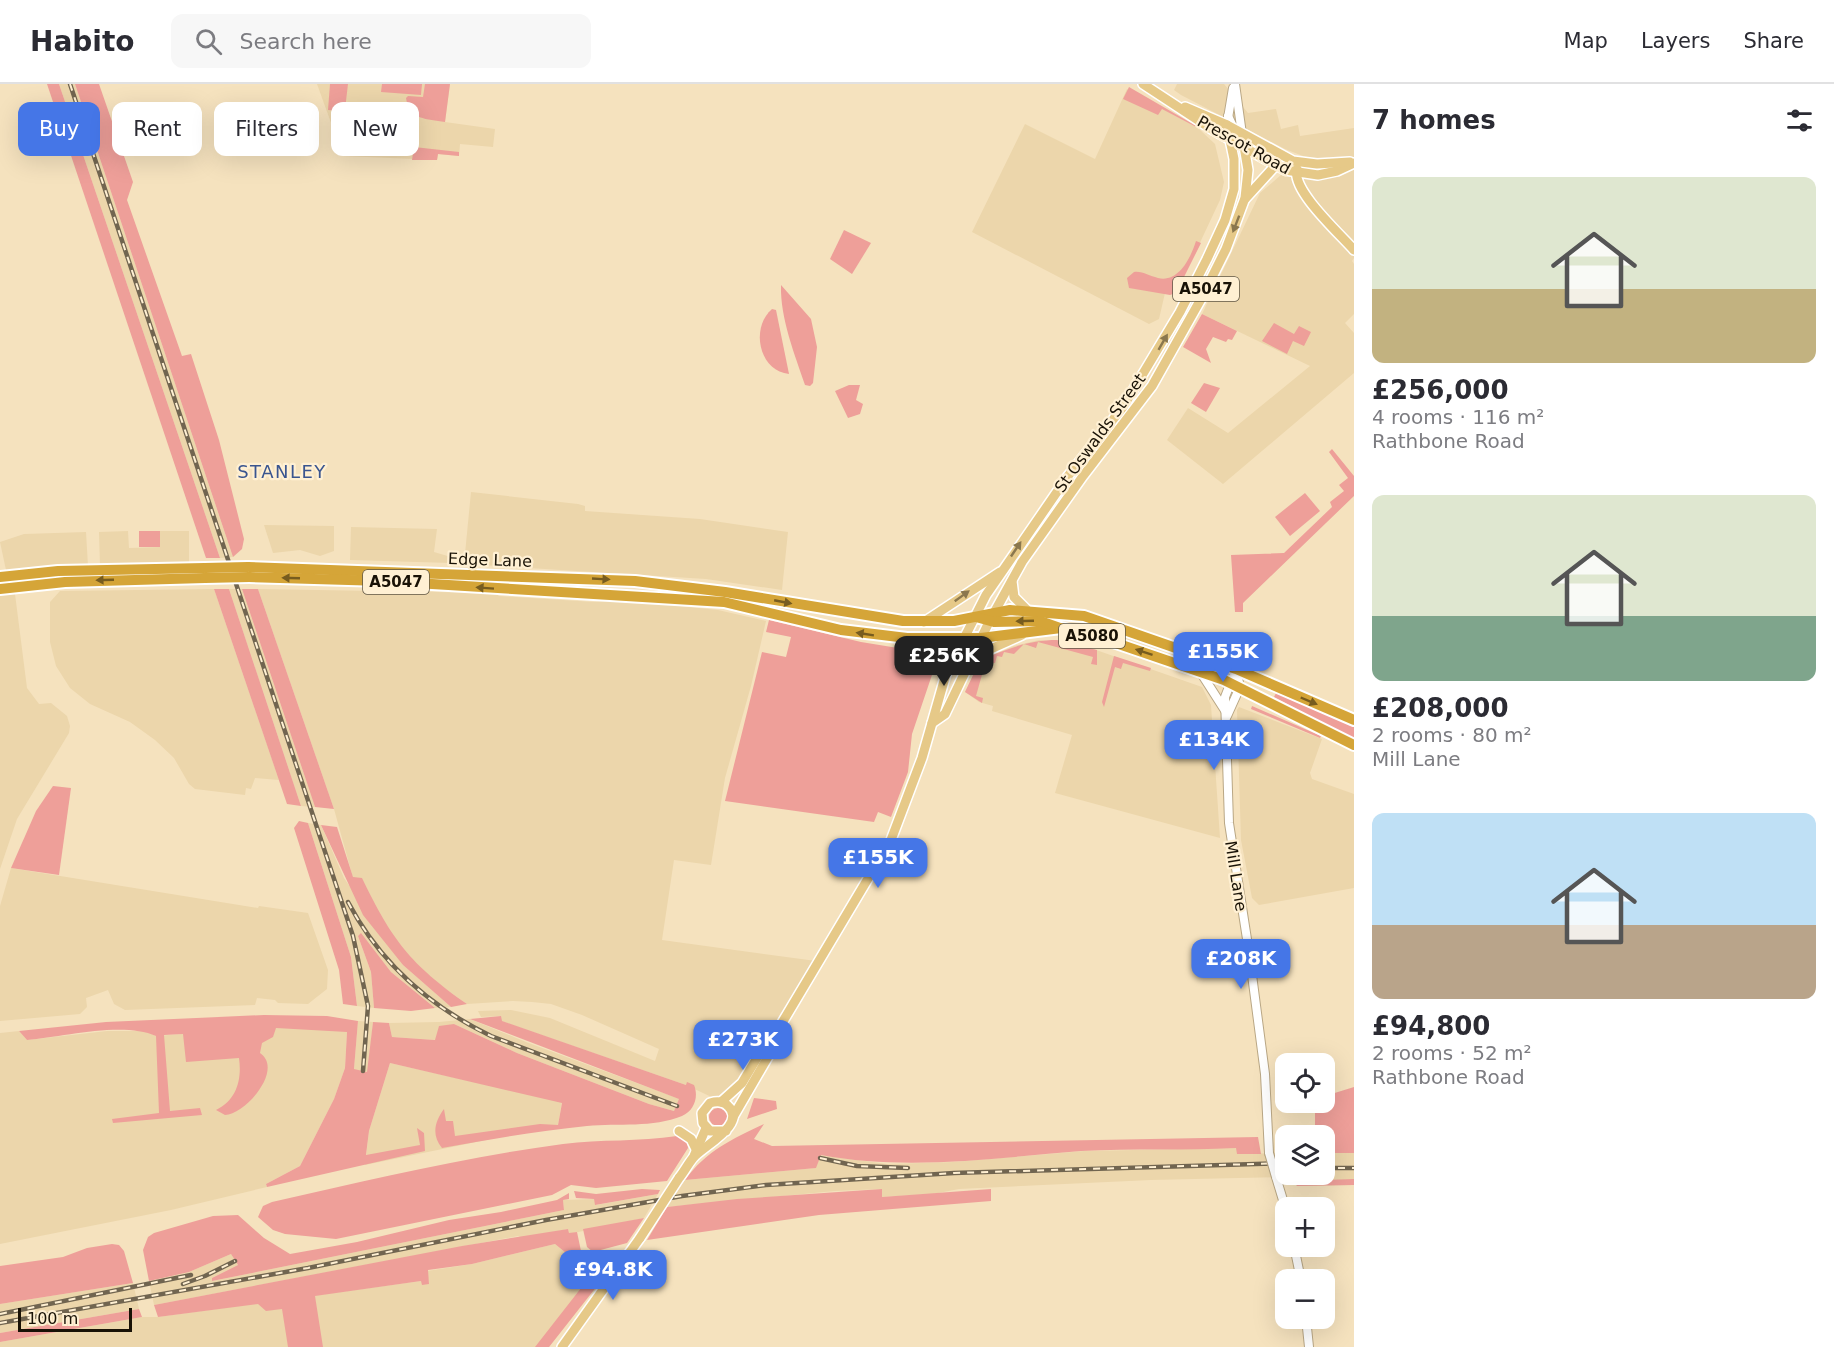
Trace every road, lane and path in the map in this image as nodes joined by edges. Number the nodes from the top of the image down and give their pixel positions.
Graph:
1 (1143, 84) edge
2 (1234, 84) edge
3 (1172, 101) junction
4 (1237, 132) junction
5 (1229, 139) junction
6 (1354, 162) edge
7 (1304, 163) junction
8 (1276, 165) junction
9 (1296, 173) junction
10 (1308, 175) junction
11 (1245, 199) junction
12 (1313, 204) junction
13 (1354, 249) edge
14 (1028, 532) junction
15 (1038, 540) junction
16 (248, 572) junction
17 (1000, 572) junction
18 (205, 573) junction
19 (0, 577) edge
20 (543, 577) junction
21 (1013, 579) junction
22 (690, 588) junction
23 (0, 589) edge
24 (544, 591) junction
25 (724, 602) junction
26 (1026, 610) junction
27 (976, 617) junction
28 (991, 617) junction
29 (924, 622) junction
30 (1061, 628) junction
31 (1029, 632) junction
32 (981, 638) junction
33 (926, 639) junction
34 (965, 639) junction
35 (973, 657) junction
36 (1236, 669) junction
37 (1199, 670) junction
38 (946, 674) junction
39 (1235, 685) junction
40 (1226, 715) junction
41 (1354, 720) edge
42 (932, 723) junction
43 (1354, 745) edge
44 (776, 1033) junction
45 (721, 1102) junction
46 (733, 1118) junction
47 (706, 1128) junction
48 (679, 1131) dead end
49 (726, 1131) junction
50 (694, 1153) junction
51 (1282, 1197) edge
52 (1307, 1329) edge
53 (562, 1347) edge
54 (1309, 1347) edge

1 - 3 main road, Prescot Road
2 - 4 street
2 - 4 street
3 - 4 main road, Prescot Road
3 - 5 main road, Prescot Road
4 - 5 main road, Prescot Road
4 - 5 main road, A5047
4 - 7 main road, Prescot Road
4 - 8 main road, Prescot Road
4 - 11 main road, St Oswalds Street / A5047
14 -> 5 main road, St Oswalds Street / A5047
6 - 7 main road, Prescot Road
6 - 10 main road, Prescot Road
7 - 9 main road
7 - 10 main road
8 - 9 main road, Prescot Road
8 - 11 main road
9 - 10 main road, Prescot Road
9 - 12 main road
10 - 12 main road
11 -> 15 main road, St Oswalds Street / A5047
12 - 13 main road
14 - 15 main road
17 -> 14 main road, St Oswalds Street / A5047
15 - 21 main road, St Oswalds Street / A5047
16 - 18 highway, Edge Lane / A5047, bridge
16 - 20 highway, Edge Lane / A5047
24 -> 16 highway, Edge Lane / A5047
17 - 27 main road, St Oswalds Street / A5047
29 -> 17 main road
18 - 19 highway, Edge Lane / A5047
18 -> 23 highway, Edge Lane / A5047
20 -> 22 highway, Edge Lane / A5047
20 - 24 highway
21 - 26 main road
21 - 28 main road, St Oswalds Street / A5047
22 - 25 highway
22 -> 29 highway, Edge Lane / A5047
24 - 25 highway, Edge Lane / A5047
33 -> 25 highway, Edge Lane / A5047
26 - 28 highway, A5080
26 - 36 highway, A5080
27 - 28 highway, A5080
27 - 29 highway, Edge Lane / A5047
27 - 34 main road, A5047
30 -> 28 highway
28 - 32 main road, A5047
30 - 31 highway, A5080
37 -> 30 highway, A5080
31 - 32 highway, A5080
31 - 35 main road
32 - 34 highway, A5080
32 - 35 main road
33 - 34 highway, Edge Lane / A5047
33 - 38 main road
34 - 38 main road
35 - 42 main road
36 - 39 street
36 -> 41 highway, A5080
37 - 39 highway, A5080
37 - 40 street
38 - 42 main road
39 - 40 street, Mill Lane
39 - 43 highway, A5080
40 - 51 street, Mill Lane, bridge
42 - 44 main road
44 - 45 main road
44 - 46 main road
45 - 46 main road
45 - 47 main road
46 - 49 main road
47 - 49 main road
47 - 50 main road
48 - 50 main road
49 - 50 main road
50 - 53 main road, bridge
52 - 54 street

